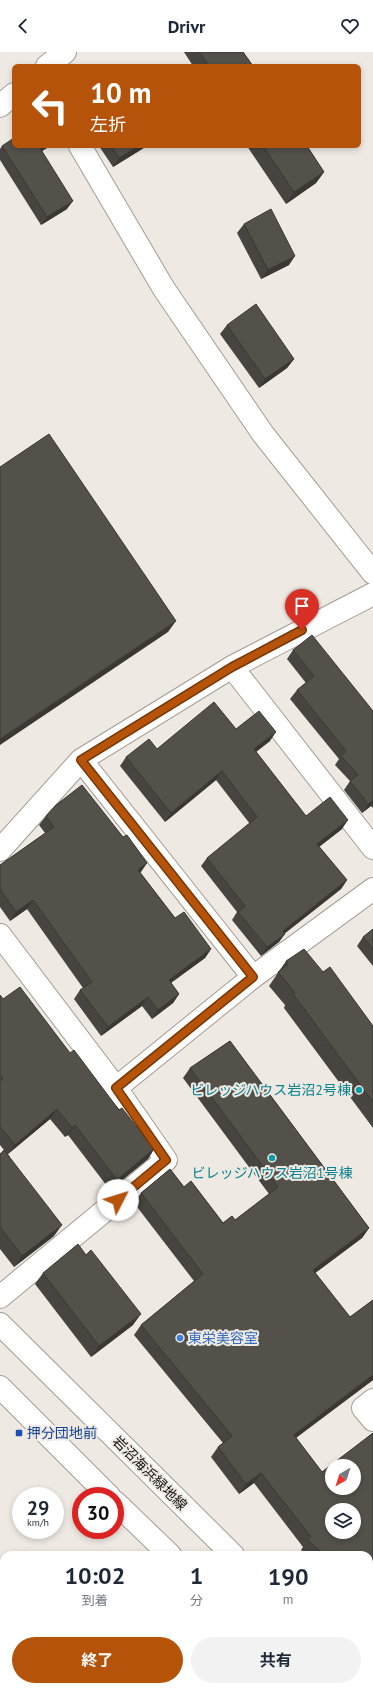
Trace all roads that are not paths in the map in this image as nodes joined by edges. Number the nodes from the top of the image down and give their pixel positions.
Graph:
1 (65, 52) edge
2 (50, 64) edge
3 (12, 96) edge
4 (0, 106) edge
5 (81, 148) edge
6 (373, 573) edge
7 (373, 594) edge
8 (232, 667) junction
9 (81, 760) junction
10 (373, 848) edge
11 (0, 850) edge
12 (373, 889) edge
13 (0, 935) edge
14 (253, 977) junction
15 (116, 1088) junction
16 (0, 1297) edge
17 (0, 1324) edge
18 (0, 1388) edge
19 (373, 1400) edge
20 (373, 1420) edge
21 (100, 1487) edge
22 (124, 1511) edge
23 (164, 1551) edge
24 (228, 1551) edge

1 - 2 street
3 - 4 street
5 - 6 street
7 - 8 street
8 - 9 street
8 - 10 street
9 - 11 street
9 - 14 street
12 - 14 street
13 - 15 street
14 - 15 street
15 - 16 street
17 - 24 street, 岩沼海浜緑地線
18 - 21 street
19 - 20 street
22 - 23 street

